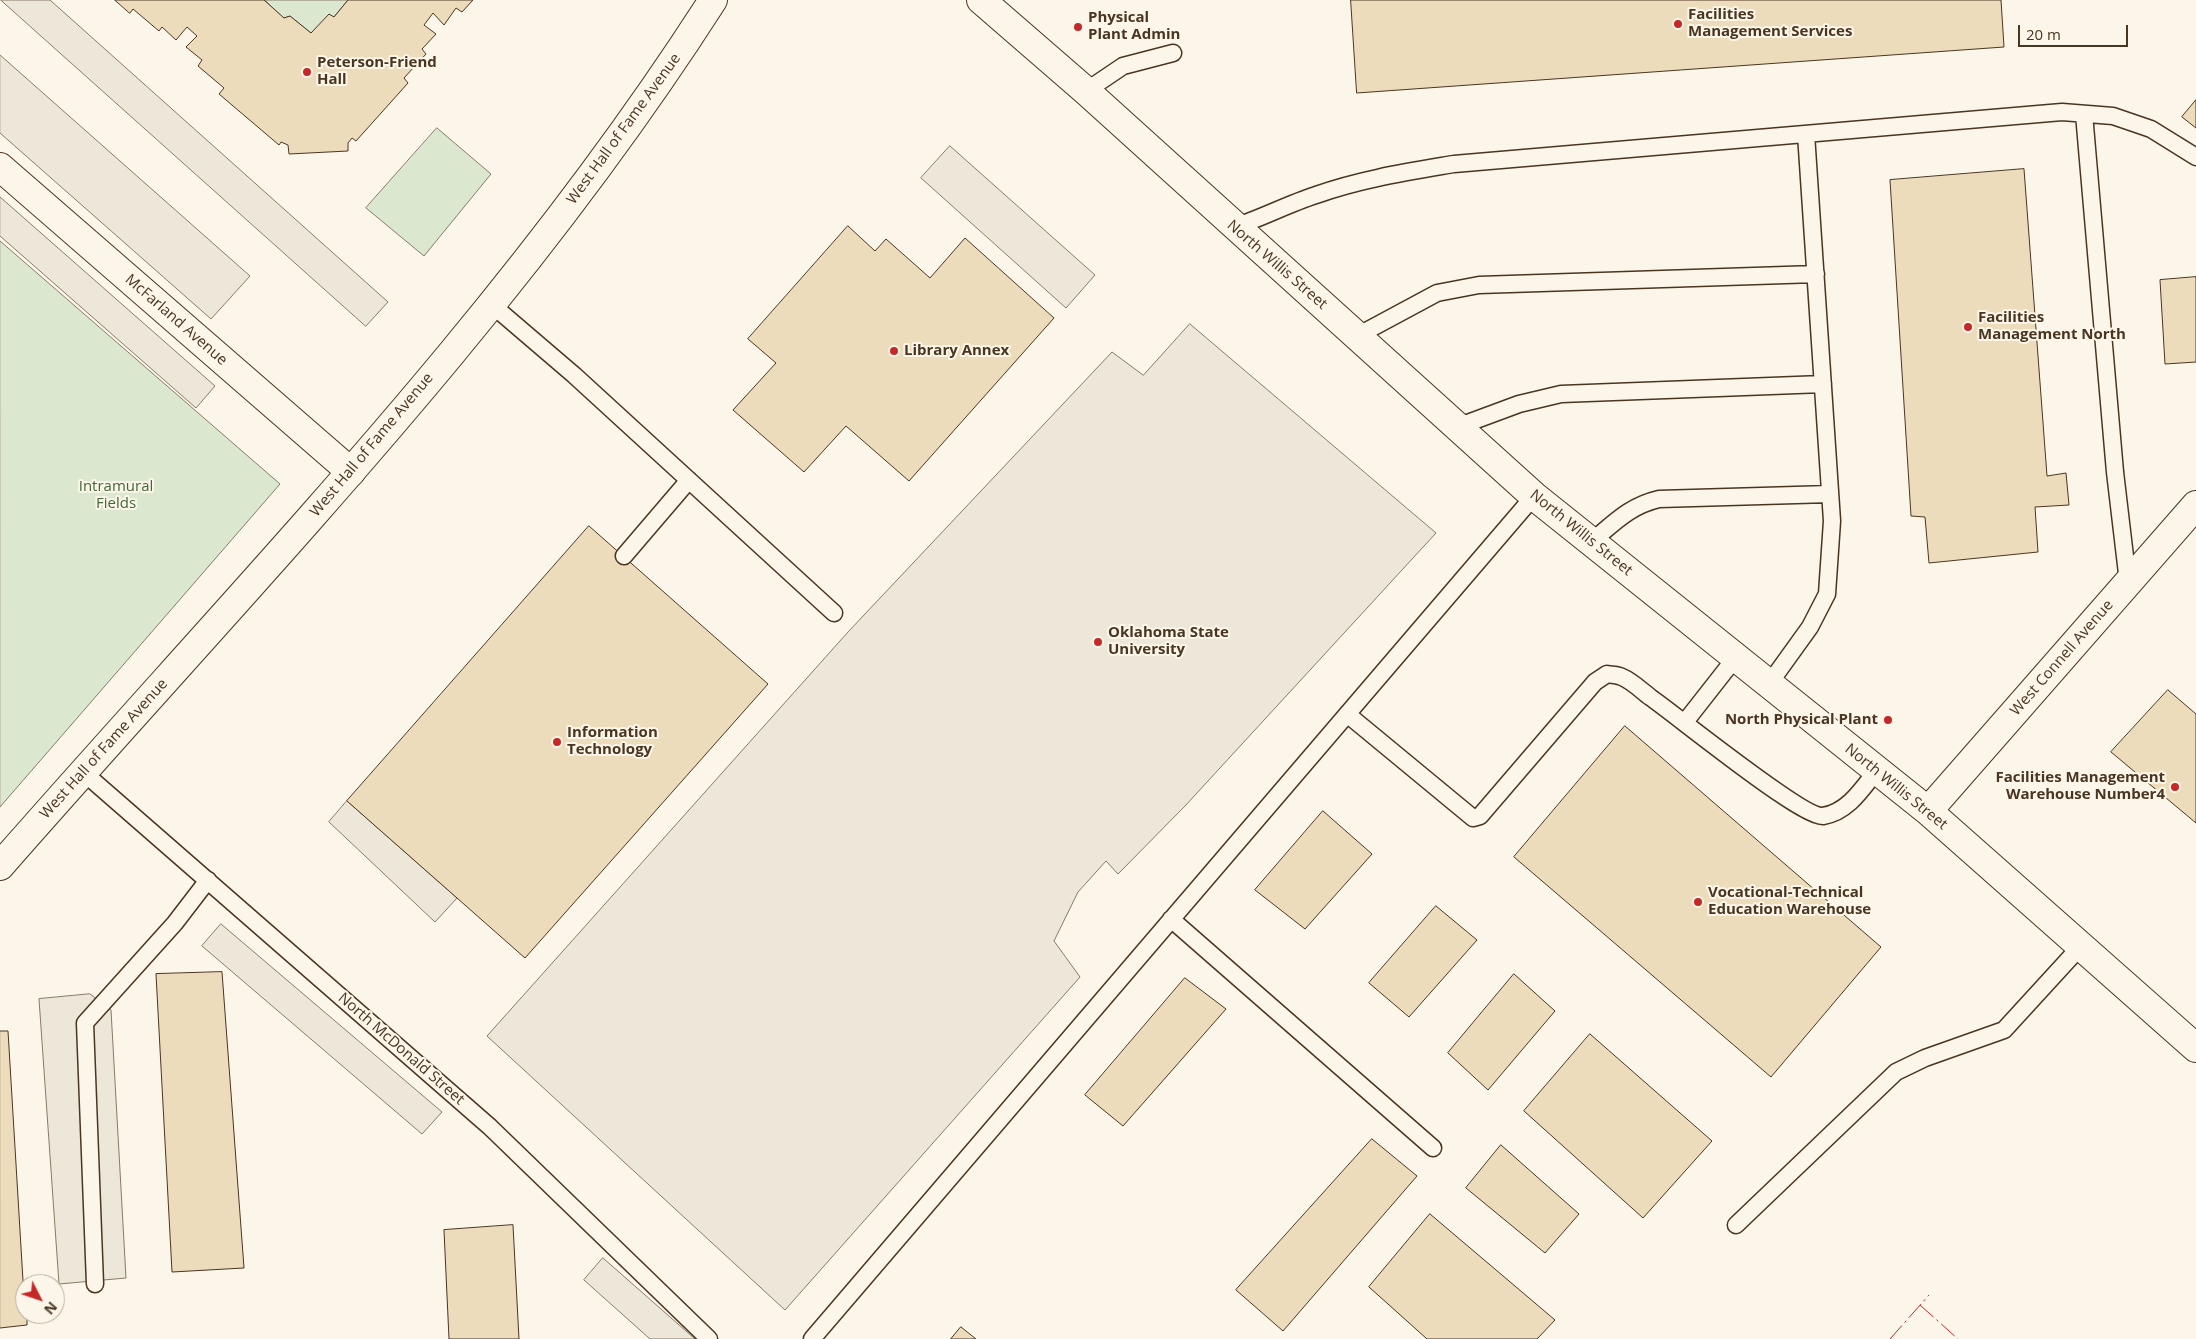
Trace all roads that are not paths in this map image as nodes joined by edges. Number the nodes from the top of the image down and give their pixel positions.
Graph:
1 (713, 0) edge
2 (981, 0) edge
3 (1173, 53) dead end
4 (1086, 91) junction
5 (2084, 114) junction
6 (1806, 134) junction
7 (2196, 157) edge
8 (0, 167) edge
9 (1234, 227) junction
10 (1816, 274) junction
11 (491, 304) junction
12 (1357, 336) junction
13 (1823, 384) junction
14 (1457, 427) junction
15 (351, 472) junction
16 (689, 480) junction
17 (1830, 494) junction
18 (1534, 496) junction
19 (2196, 505) edge
20 (1591, 542) junction
21 (624, 556) dead end
22 (2128, 582) junction
23 (834, 613) dead end
24 (1736, 657) junction
25 (1768, 684) junction
26 (1347, 714) junction
27 (1685, 722) junction
28 (1877, 770) junction
29 (82, 772) junction
30 (1928, 811) junction
31 (0, 866) edge
32 (208, 880) junction
33 (1171, 919) junction
34 (2080, 947) junction
35 (2196, 1048) edge
36 (1433, 1148) dead end
37 (1736, 1225) dead end
38 (95, 1284) dead end
39 (709, 1339) edge
40 (812, 1339) edge

1 - 11 street, West Hall of Fame Avenue
2 - 4 street, North Willis Street
3 - 4 lane
4 - 9 street, North Willis Street
5 - 6 lane
5 - 7 lane
5 - 22 lane
6 - 9 lane
6 - 10 lane
8 - 15 street, McFarland Avenue
9 - 12 street, North Willis Street
10 - 12 lane
10 - 13 lane
11 - 15 street, West Hall of Fame Avenue
11 - 16 lane
12 - 14 street, North Willis Street
13 - 14 lane
13 - 17 lane
14 - 18 street, North Willis Street
15 - 29 street, West Hall of Fame Avenue
16 - 21 lane
16 - 23 lane
17 - 20 lane
17 - 25 lane
18 - 20 street, North Willis Street
18 - 26 lane
19 - 22 street, West Connell Avenue
20 - 24 street, North Willis Street
22 - 30 street, West Connell Avenue
24 - 25 street, North Willis Street
24 - 27 lane
25 - 28 street, North Willis Street
26 - 27 lane
26 - 33 lane
27 - 28 lane
28 - 30 street, North Willis Street
29 - 31 street, West Hall of Fame Avenue
29 - 32 lane, North McDonald Street
30 - 34 street, North Willis Street
32 - 38 lane
32 - 39 lane, North McDonald Street
33 - 36 lane
33 - 40 lane
34 - 35 street, North Willis Street
34 - 37 lane

